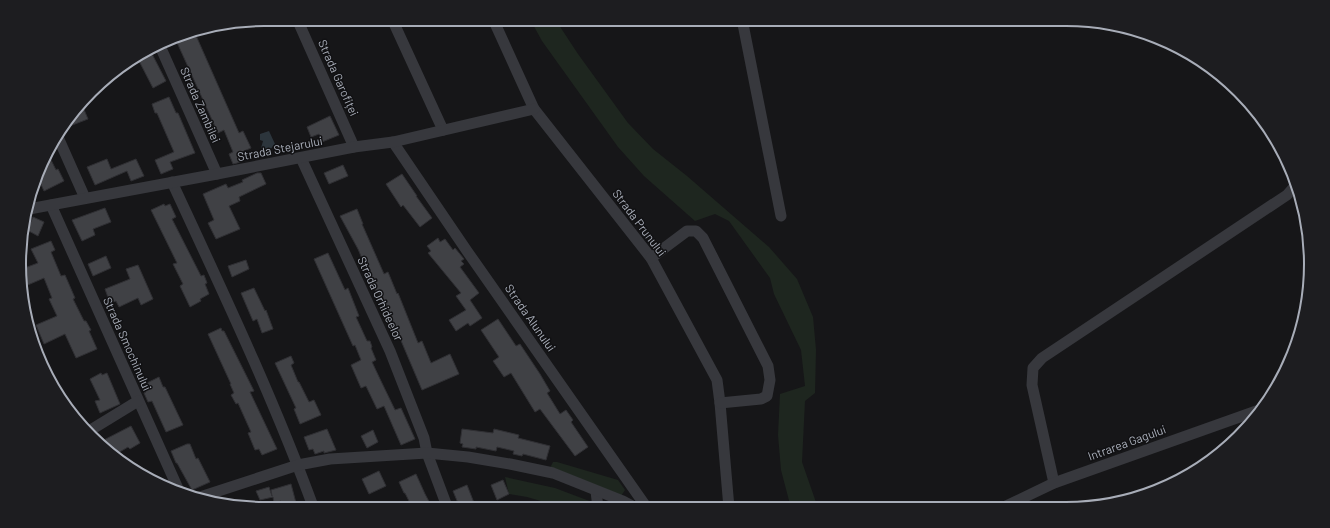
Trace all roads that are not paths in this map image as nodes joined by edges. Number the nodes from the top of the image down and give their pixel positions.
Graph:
1 (301, 26) edge
2 (395, 26) edge
3 (496, 26) edge
4 (743, 26) edge
5 (162, 50) edge
6 (534, 109) junction
7 (443, 130) junction
8 (61, 141) edge
9 (393, 142) junction
10 (354, 147) junction
11 (301, 158) junction
12 (217, 174) junction
13 (172, 182) junction
14 (1292, 189) edge
15 (85, 198) junction
16 (50, 205) junction
17 (33, 208) edge
18 (781, 216) dead end
19 (651, 258) junction
20 (138, 401) junction
21 (720, 404) junction
22 (1252, 412) edge
23 (93, 429) edge
24 (427, 453) junction
25 (298, 465) junction
26 (1054, 482) junction
27 (176, 485) edge
28 (596, 491) junction
29 (207, 495) edge
30 (311, 502) edge
31 (446, 502) edge
32 (597, 502) edge
33 (624, 502) edge
34 (643, 502) edge
35 (728, 502) edge
36 (1014, 502) edge

1 - 10 street, Strada Garofiței
2 - 7 street
3 - 6 street, Strada Prunului
4 - 18 street
5 - 12 street, Strada Zambilei
6 - 7 street, Strada Stejarului
6 - 19 street, Strada Prunului
7 - 9 street, Strada Stejarului
8 - 15 street
9 - 10 street, Strada Stejarului
9 - 34 street, Strada Alunului
10 - 11 street, Strada Stejarului
11 - 12 street, Strada Stejarului
11 - 24 street, Strada Orhideelor
12 - 13 street, Strada Stejarului
13 - 15 street, Strada Stejarului
13 - 25 street
14 - 26 street
15 - 16 street, Strada Stejarului
16 - 17 street, Strada Stejarului
16 - 20 street, Strada Smochinului
19 - 21 street, Strada Prunului
19 - 21 street
20 - 23 street
20 - 27 street, Strada Smochinului
21 - 35 street, Strada Prunului
22 - 26 street, Intrarea Gagului
24 - 25 street
24 - 28 street
24 - 31 street, Strada Orhideelor
25 - 29 street
25 - 30 street
26 - 36 street, Intrarea Gagului
28 - 32 street
28 - 33 street

